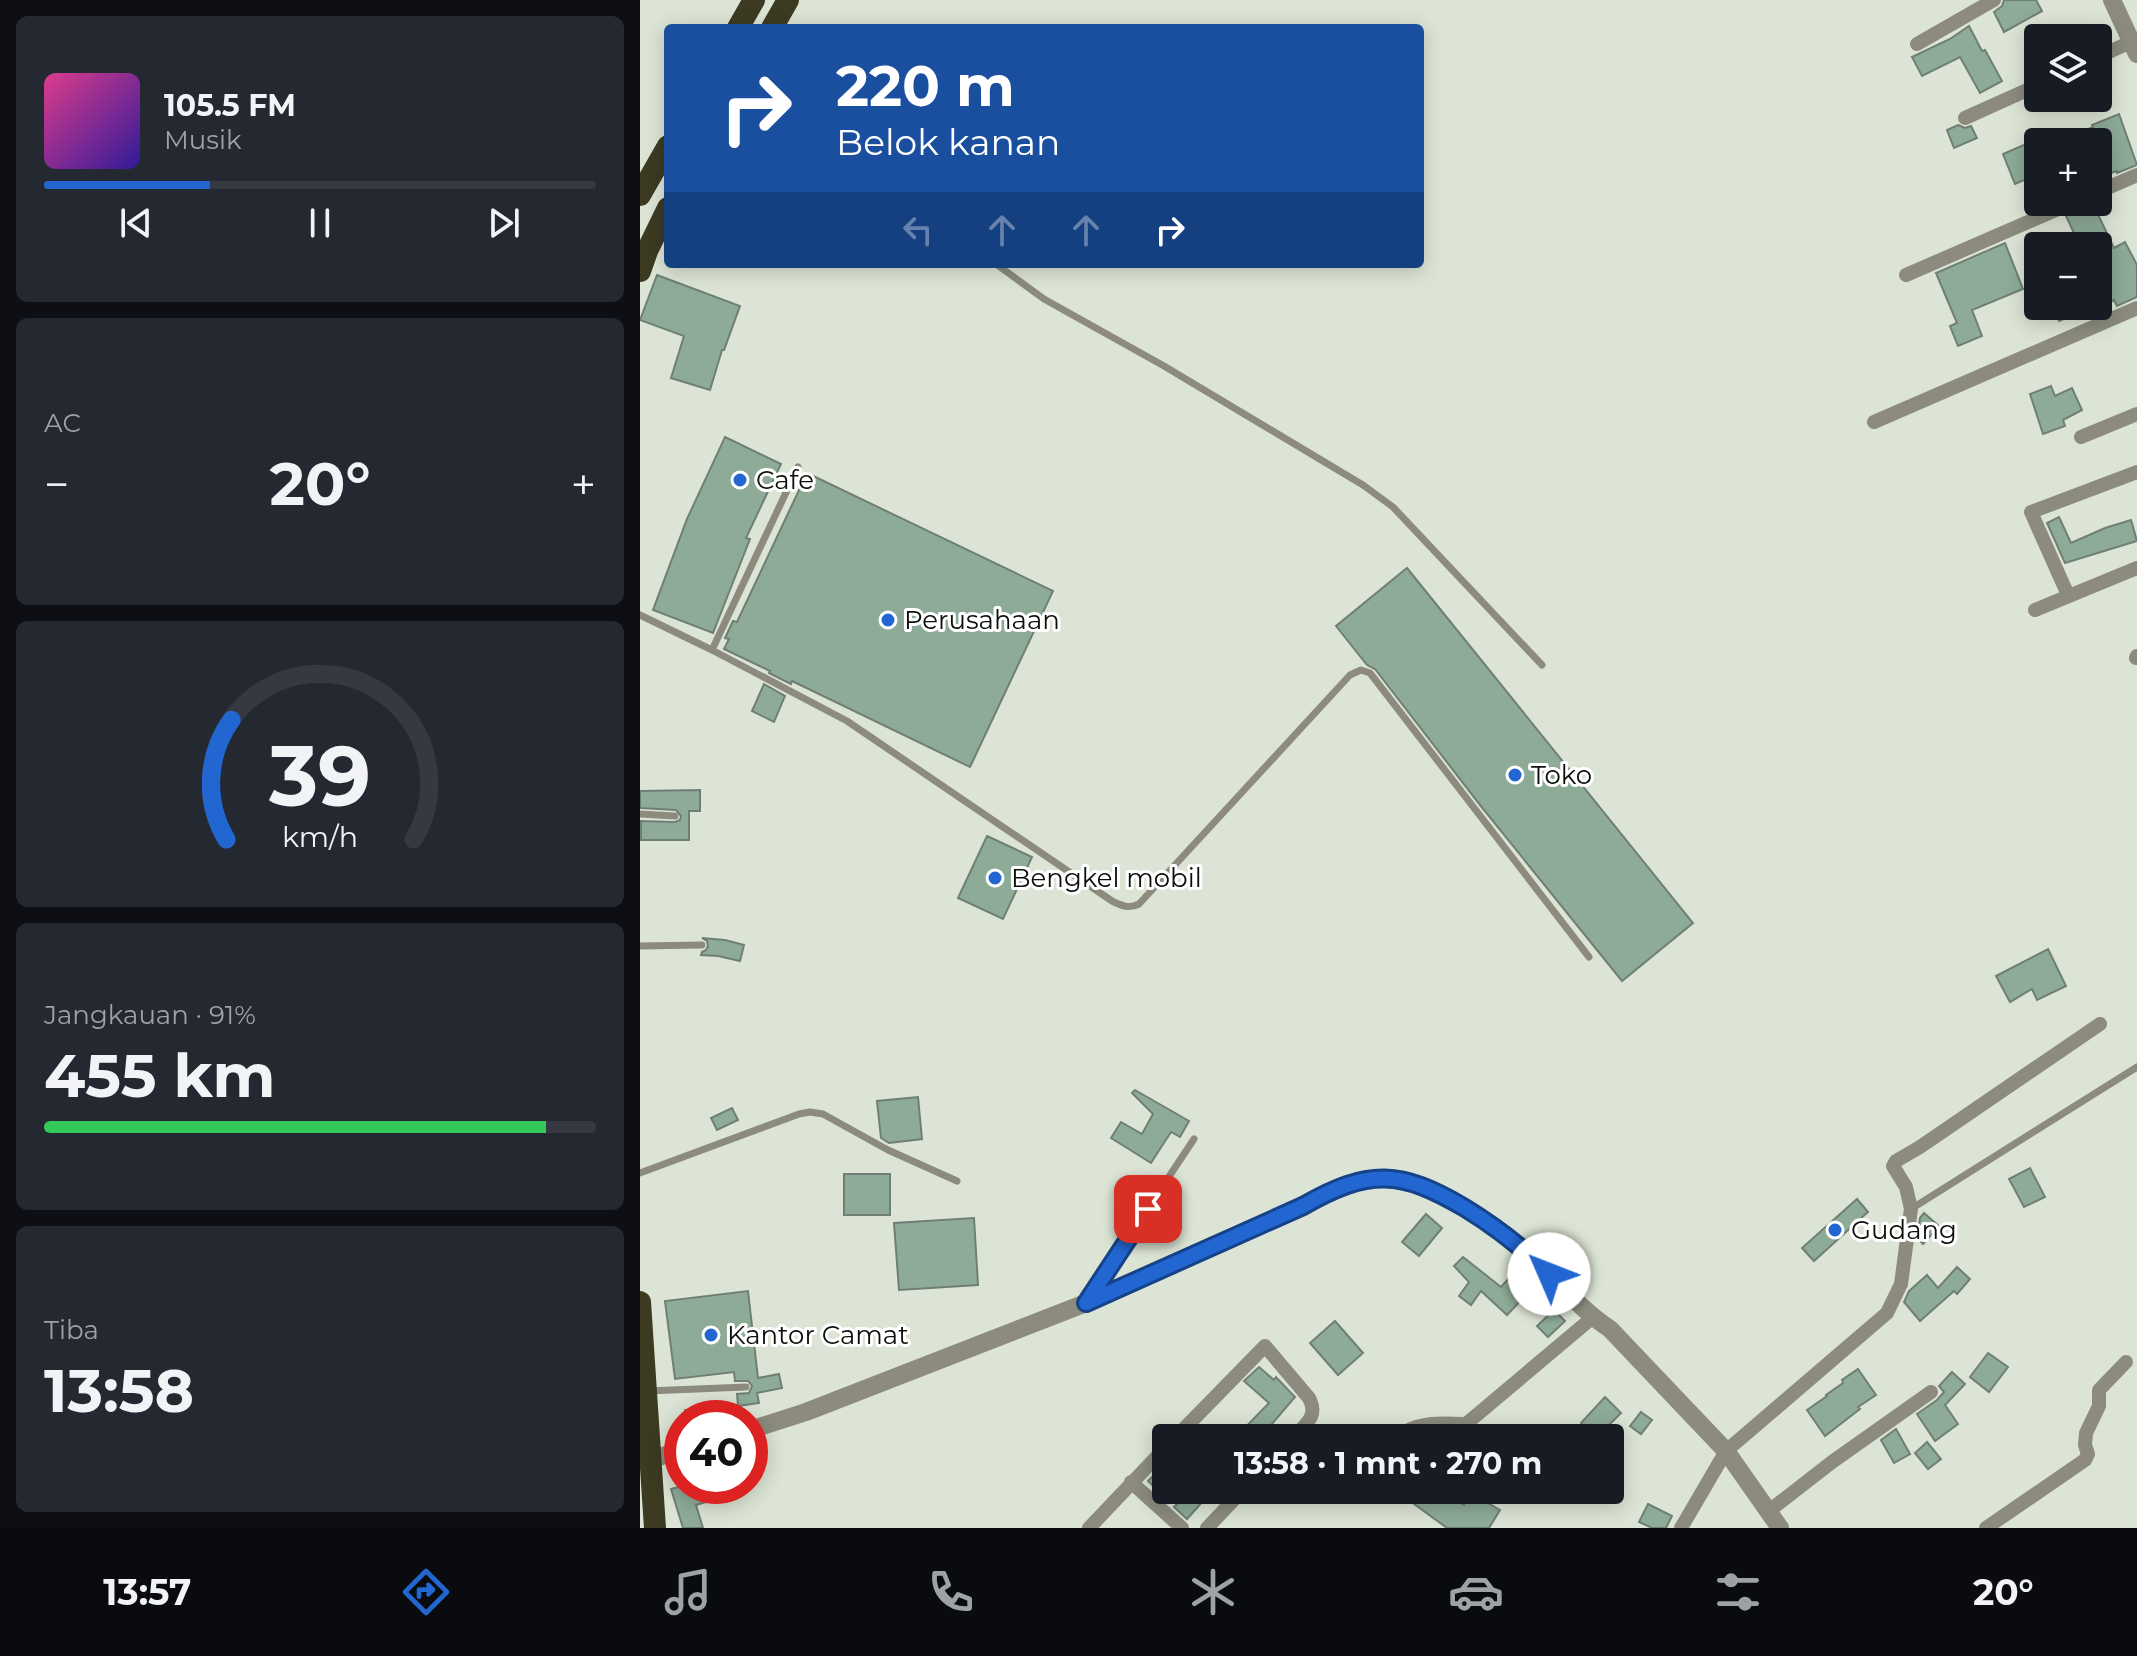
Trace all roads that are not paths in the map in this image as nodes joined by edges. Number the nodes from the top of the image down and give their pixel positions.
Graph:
1 (754, 0) edge
2 (788, 0) edge
3 (1994, 0) edge
4 (2112, 0) edge
5 (740, 24) edge
6 (774, 24) edge
7 (1917, 44) dead end
8 (2135, 45) edge
9 (2112, 52) edge
10 (2024, 91) edge
11 (1965, 118) dead end
12 (664, 153) edge
13 (2137, 175) edge
14 (2112, 186) edge
15 (640, 195) edge
16 (664, 216) edge
17 (2042, 216) edge
18 (1001, 268) edge
19 (640, 271) edge
20 (1906, 275) dead end
21 (2137, 308) edge
22 (2137, 414) edge
23 (1874, 422) dead end
24 (2081, 437) dead end
25 (798, 467) dead end
26 (2137, 472) edge
27 (2137, 568) edge
28 (2068, 595) junction
29 (2035, 610) dead end
30 (640, 615) edge
31 (712, 650) junction
32 (1542, 665) dead end
33 (640, 814) edge
34 (675, 816) dead end
35 (702, 945) dead end
36 (640, 946) edge
37 (1589, 957) dead end
38 (2100, 1024) dead end
39 (2137, 1067) edge
40 (1194, 1139) dead end
41 (640, 1173) edge
42 (957, 1181) dead end
43 (1911, 1209) junction
44 (640, 1302) edge
45 (1086, 1303) junction
46 (1592, 1318) junction
47 (2126, 1362) dead end
48 (746, 1387) dead end
49 (645, 1391) junction
50 (1931, 1392) dead end
51 (768, 1424) edge
52 (1189, 1424) edge
53 (1306, 1424) edge
54 (1473, 1424) edge
55 (1726, 1451) junction
56 (664, 1455) edge
57 (649, 1460) junction
58 (1152, 1461) edge
59 (1131, 1482) junction
60 (1230, 1504) edge
61 (1769, 1511) junction
62 (655, 1528) edge
63 (1089, 1528) edge
64 (1182, 1528) edge
65 (1207, 1528) edge
66 (1681, 1528) edge
67 (1780, 1528) edge
68 (1986, 1528) edge

1 - 5 highway
2 - 6 highway
3 - 7 street
4 - 8 street
8 - 9 street
10 - 11 street
12 - 15 highway
13 - 14 street
16 - 19 highway
17 - 20 street
18 - 32 lane
21 - 23 street
22 - 24 street
25 - 31 lane
26 - 28 street
27 - 28 street
28 - 29 street
30 - 31 lane
31 - 37 lane
33 - 34 lane
35 - 36 lane
38 - 43 street
39 - 43 lane
40 - 45 lane
41 - 42 lane
43 - 55 street
44 - 49 highway
45 - 46 street
45 - 51 street
46 - 54 street
46 - 55 street
47 - 68 street
48 - 49 lane
49 - 57 highway
50 - 61 street
52 - 53 street
55 - 61 street
55 - 66 street
56 - 57 street
57 - 62 highway
58 - 59 street
59 - 63 street
59 - 64 street
60 - 65 street
61 - 67 street

